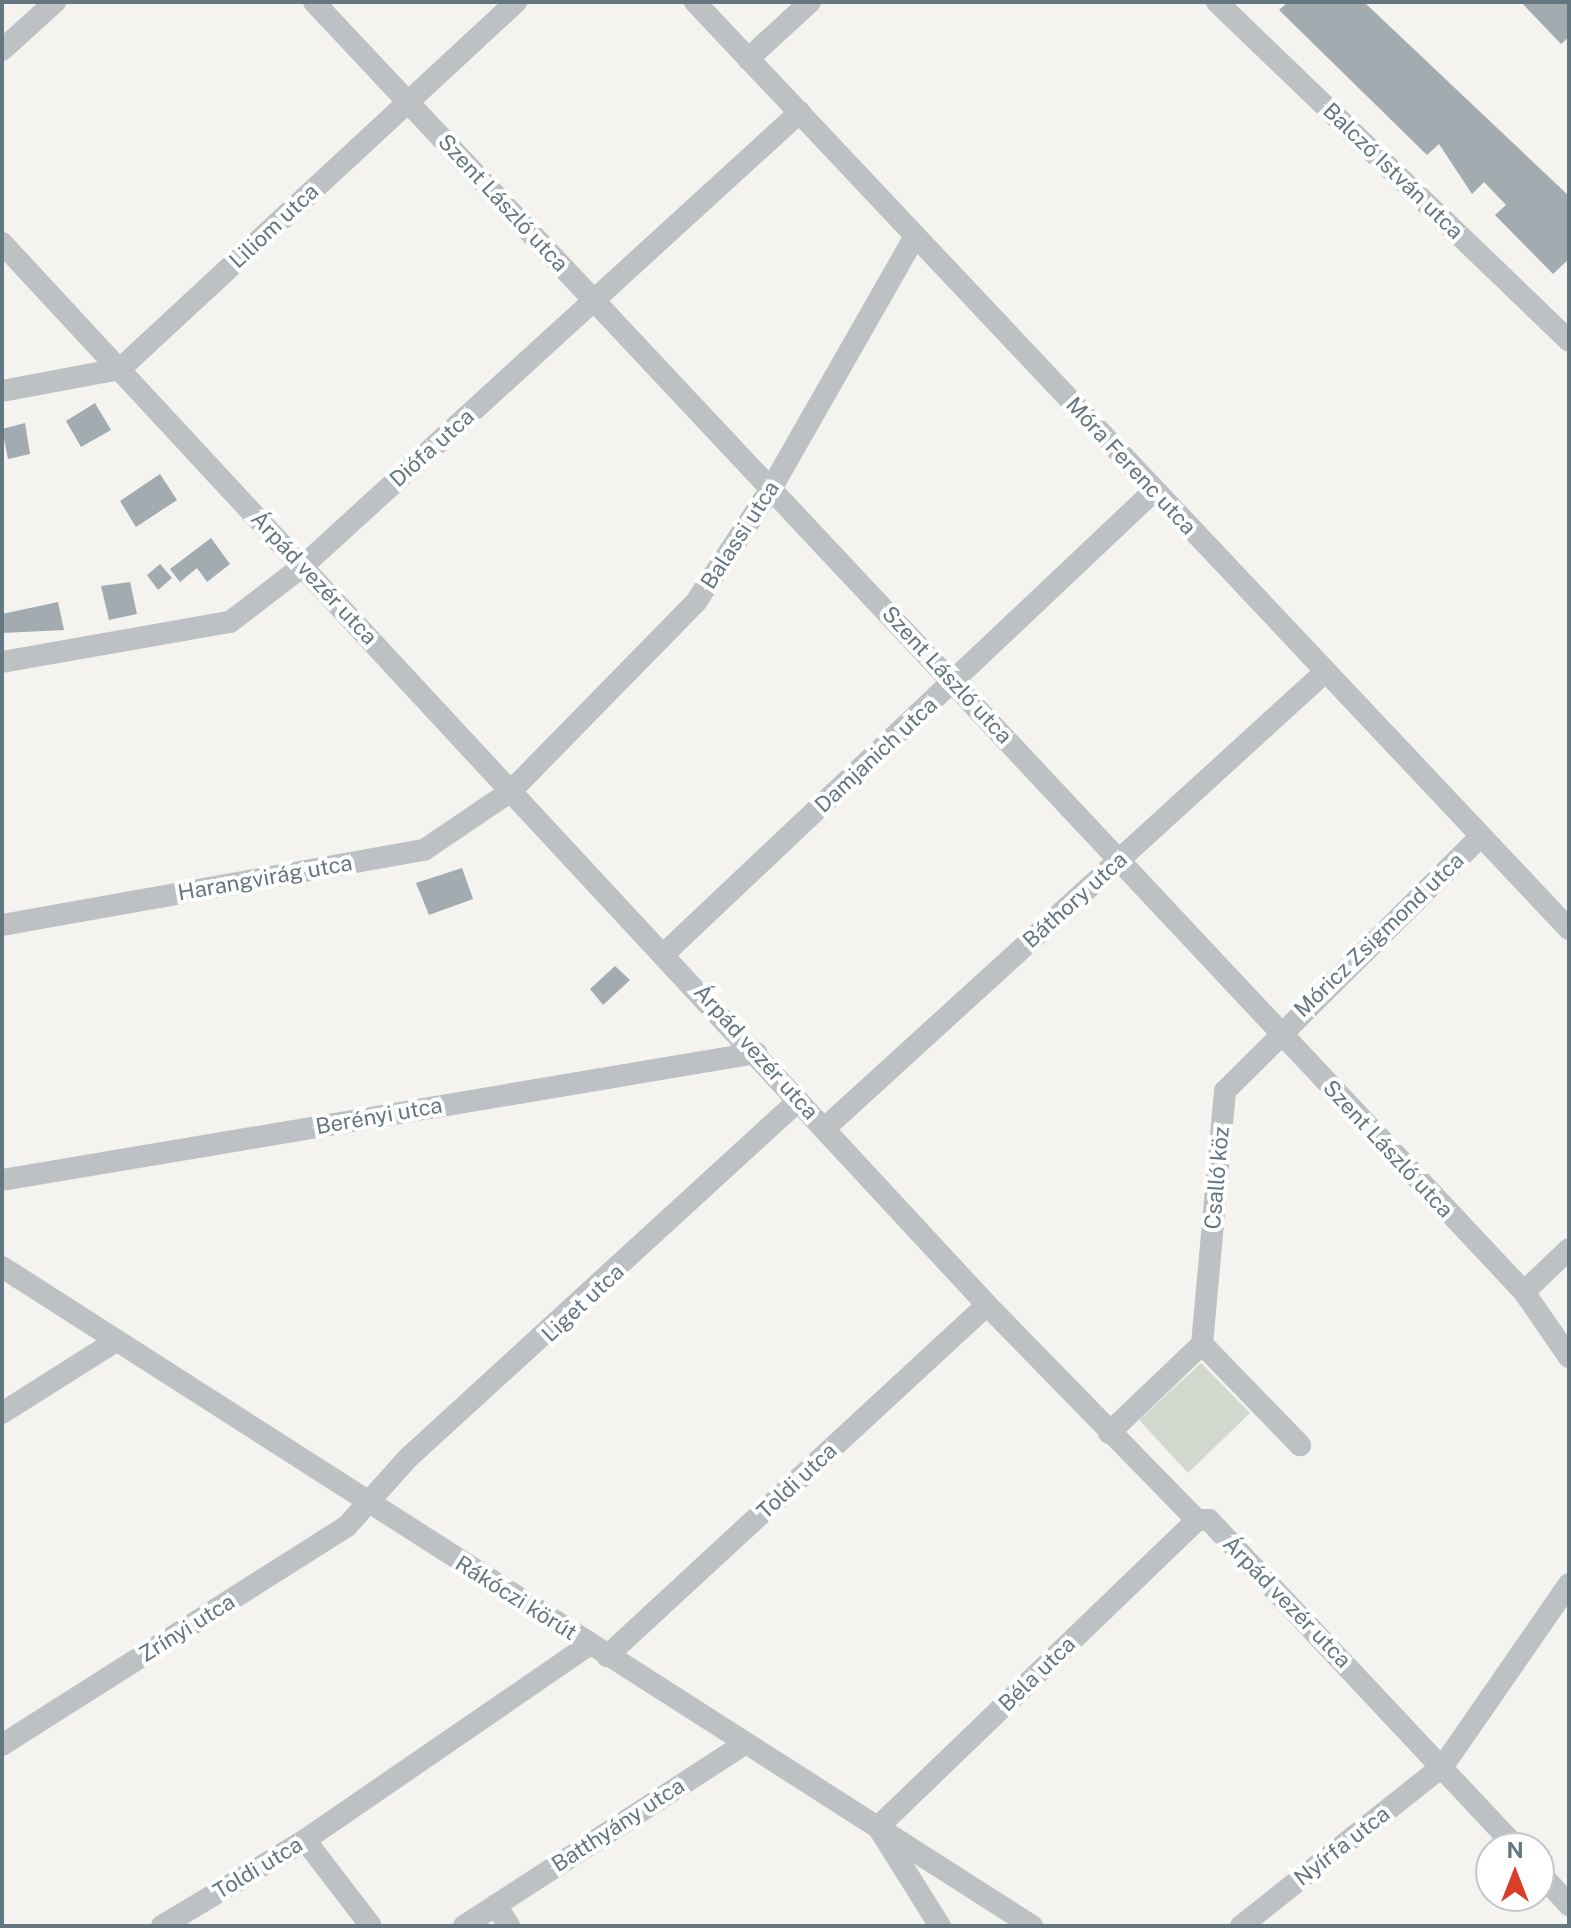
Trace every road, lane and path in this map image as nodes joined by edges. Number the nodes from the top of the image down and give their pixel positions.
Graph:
1 (55, 2) edge
2 (314, 2) edge
3 (516, 2) edge
4 (695, 2) edge
5 (810, 2) edge
6 (1217, 2) edge
7 (2, 50) edge
8 (748, 59) junction
9 (409, 101) junction
10 (800, 112) junction
11 (914, 238) junction
12 (2, 243) edge
13 (594, 301) junction
14 (1569, 341) edge
15 (120, 369) junction
16 (2, 391) edge
17 (772, 487) junction
18 (1155, 490) junction
19 (303, 566) junction
20 (2, 662) edge
21 (1325, 672) junction
22 (954, 682) junction
23 (511, 791) junction
24 (1481, 836) junction
25 (1120, 860) junction
26 (2, 925) edge
27 (1569, 929) edge
28 (665, 953) junction
29 (1278, 1033) junction
30 (756, 1053) junction
31 (798, 1101) junction
32 (825, 1128) junction
33 (2, 1180) edge
34 (1569, 1249) edge
35 (2, 1267) edge
36 (1524, 1292) junction
37 (987, 1305) junction
38 (116, 1341) junction
39 (1202, 1344) junction
40 (1569, 1357) edge
41 (2, 1413) edge
42 (1109, 1433) junction
43 (1300, 1445) dead end
44 (368, 1504) junction
45 (1197, 1520) junction
46 (1569, 1584) edge
47 (598, 1650) junction
48 (2, 1745) edge
49 (741, 1746) junction
50 (1443, 1766) junction
51 (878, 1827) junction
52 (1503, 1832) edge
53 (305, 1840) junction
54 (1555, 1890) edge
55 (496, 1905) junction
56 (1569, 1905) edge
57 (162, 1926) edge
58 (371, 1926) edge
59 (464, 1926) edge
60 (509, 1926) edge
61 (940, 1926) edge
62 (1032, 1926) edge
63 (1241, 1926) edge

1 - 7 street
2 - 9 street, Szent László utca
3 - 9 street, Liliom utca
4 - 8 street, Móra Ferenc utca
5 - 8 street
6 - 14 street, Balczó István utca
8 - 10 street, Móra Ferenc utca
9 - 13 street, Szent László utca
9 - 15 street, Liliom utca
10 - 11 street, Móra Ferenc utca
10 - 13 street, Diófa utca
11 - 17 street, Balassi utca
11 - 18 street, Móra Ferenc utca
12 - 15 street, Árpád vezér utca
13 - 17 street, Szent László utca
13 - 19 street, Diófa utca
15 - 16 street
15 - 19 street, Árpád vezér utca
17 - 22 street, Szent László utca
17 - 23 street, Balassi utca
18 - 21 street, Móra Ferenc utca
18 - 22 street, Damjanich utca
19 - 20 street, Diófa utca
19 - 23 street, Árpád vezér utca
21 - 24 street, Móra Ferenc utca
21 - 25 street, Báthory utca
22 - 25 street, Szent László utca
22 - 28 street, Damjanich utca
23 - 26 street, Harangvirág utca
23 - 28 street, Árpád vezér utca
24 - 27 street, Móra Ferenc utca
24 - 29 street, Móricz Zsigmond utca
25 - 29 street, Szent László utca
25 - 32 street, Báthory utca
28 - 30 street, Árpád vezér utca
29 - 36 street, Szent László utca
29 - 39 street, Csalló köz
30 - 31 street, Árpád vezér utca
30 - 33 street, Berényi utca
31 - 32 street, Árpád vezér utca
31 - 44 street, Liget utca
32 - 37 street, Árpád vezér utca
34 - 36 street
35 - 38 street, Rákóczi körút
36 - 40 street, Szent László utca
37 - 42 street, Árpád vezér utca
37 - 47 street, Toldi utca
38 - 41 street
38 - 44 street, Rákóczi körút
39 - 42 street
39 - 43 street
42 - 45 street, Árpád vezér utca
44 - 47 street, Rákóczi körút
44 - 48 street, Zrínyi utca
45 - 50 street, Árpád vezér utca
45 - 51 street, Béla utca
46 - 50 street
47 - 49 street, Rákóczi körút
47 - 53 street, Toldi utca
49 - 51 street, Rákóczi körút
49 - 55 street, Batthyány utca
50 - 52 street, Árpád vezér utca
50 - 63 street, Nyírfa utca
51 - 61 street
51 - 62 street, Rákóczi körút
53 - 57 street, Toldi utca
53 - 58 street
54 - 56 street
55 - 59 street, Batthyány utca
55 - 60 street

